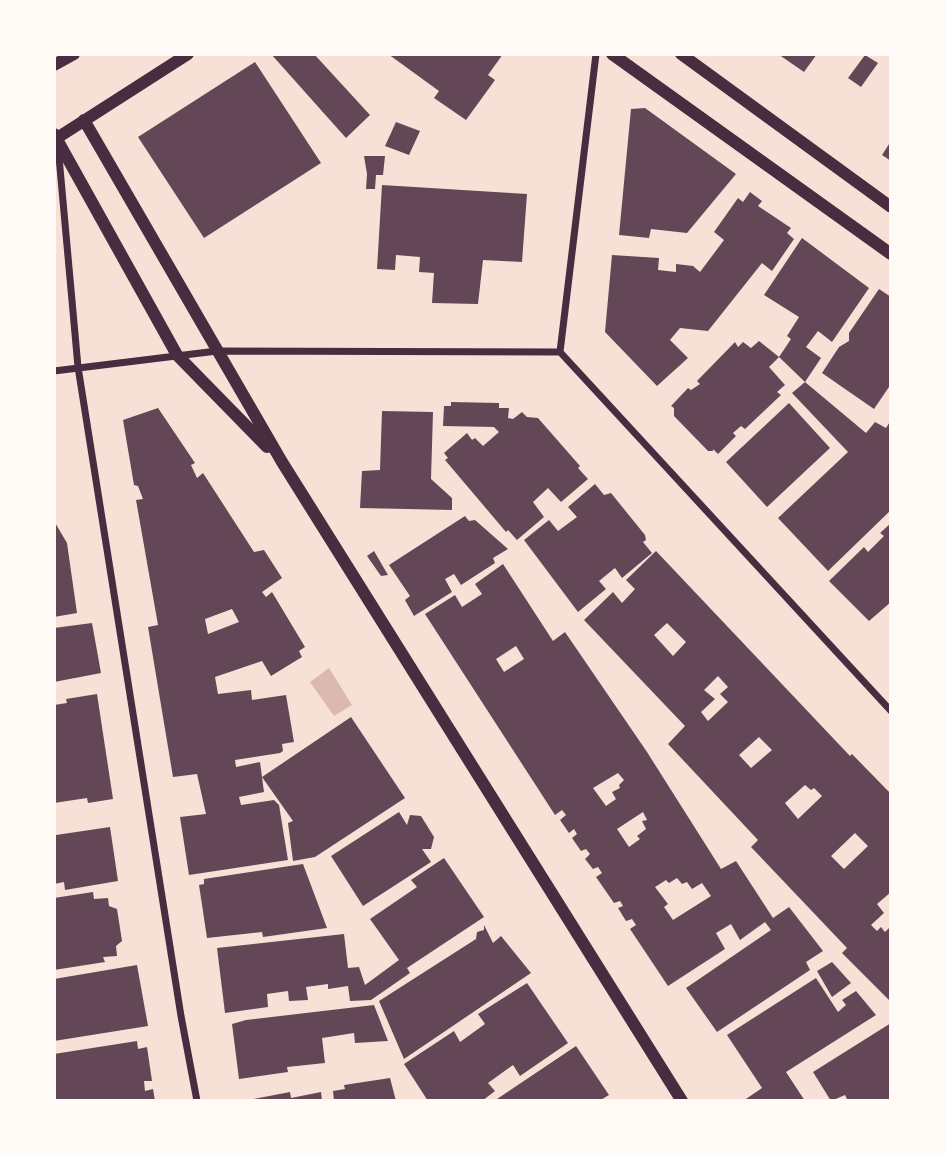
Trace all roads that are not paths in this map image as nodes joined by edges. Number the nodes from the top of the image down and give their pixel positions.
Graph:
1 (74, 54) edge
2 (188, 54) edge
3 (597, 54) edge
4 (612, 54) edge
5 (681, 54) edge
6 (54, 65) edge
7 (84, 120) junction
8 (56, 136) edge
9 (891, 207) edge
10 (891, 254) edge
11 (217, 351) junction
12 (559, 352) junction
13 (177, 355) junction
14 (78, 367) junction
15 (54, 371) edge
16 (282, 462) junction
17 (891, 711) edge
18 (197, 1101) edge
19 (682, 1101) edge

1 - 6 street
2 - 7 street
3 - 12 street
4 - 10 street
5 - 9 street
7 - 8 street
7 - 11 street
8 - 13 street
8 - 14 street
11 - 12 street
11 - 13 street
11 - 16 street
12 - 17 street
13 - 14 street
13 - 16 street
14 - 15 street
14 - 18 street
16 - 19 street

